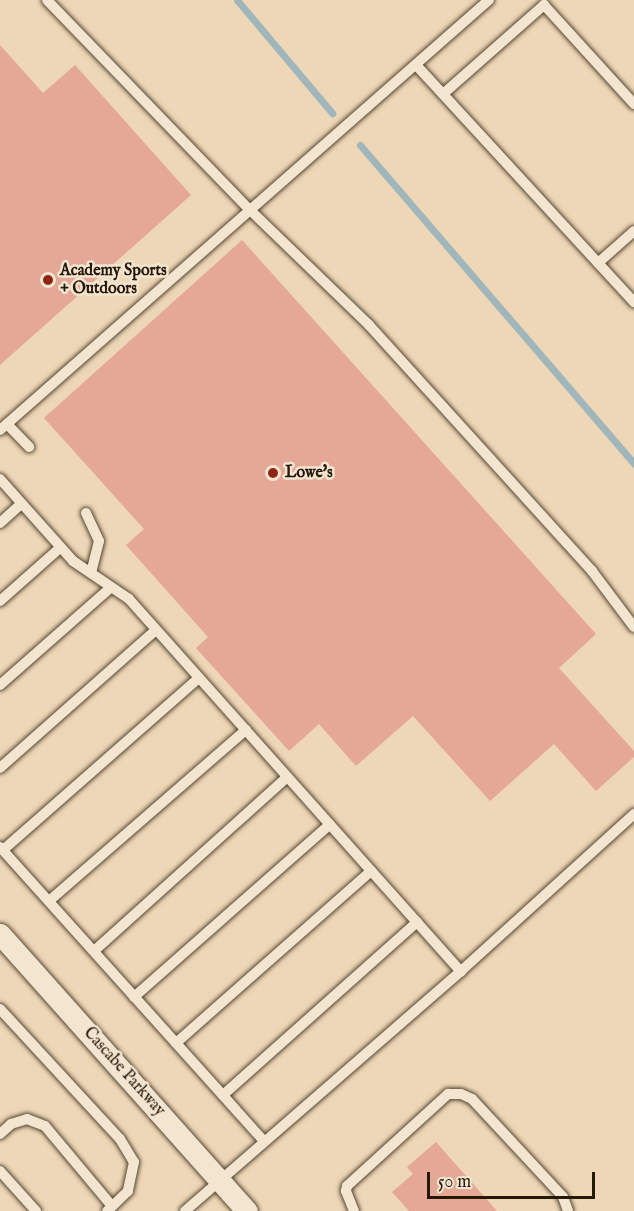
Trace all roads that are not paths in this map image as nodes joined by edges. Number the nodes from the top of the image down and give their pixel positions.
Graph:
1 (46, 0) edge
2 (489, 0) edge
3 (417, 66) junction
4 (443, 94) junction
5 (634, 104) edge
6 (250, 210) junction
7 (634, 231) edge
8 (598, 263) junction
9 (634, 302) edge
10 (3, 427) edge
11 (29, 447) dead end
12 (0, 479) edge
13 (21, 504) junction
14 (86, 513) dead end
15 (0, 523) edge
16 (61, 547) junction
17 (91, 573) junction
18 (111, 587) junction
19 (0, 601) edge
20 (634, 627) edge
21 (156, 630) junction
22 (200, 678) junction
23 (0, 685) edge
24 (246, 730) junction
25 (0, 768) edge
26 (287, 777) junction
27 (634, 814) edge
28 (330, 824) junction
29 (2, 849) edge
30 (371, 871) junction
31 (49, 902) junction
32 (417, 922) junction
33 (2, 940) edge
34 (94, 951) junction
35 (461, 971) junction
36 (134, 996) junction
37 (0, 1009) edge
38 (176, 1043) junction
39 (223, 1095) junction
40 (0, 1134) edge
41 (264, 1141) junction
42 (0, 1171) edge
43 (219, 1180) junction
44 (109, 1208) edge
45 (36, 1211) edge
46 (185, 1211) edge
47 (247, 1211) edge
48 (354, 1211) edge
49 (568, 1211) edge

1 - 6 lane
2 - 3 lane
3 - 4 lane
3 - 6 lane
4 - 5 lane
4 - 8 lane
6 - 10 lane
6 - 20 lane
7 - 8 lane
8 - 9 lane
10 - 11 lane
12 - 13 lane
13 - 15 lane
13 - 16 lane
14 - 17 lane
16 - 17 lane
16 - 19 lane
17 - 18 lane
18 - 21 lane
18 - 23 lane
21 - 22 lane
21 - 25 lane
22 - 24 lane
22 - 29 lane
24 - 26 lane
24 - 31 lane
26 - 28 lane
26 - 34 lane
27 - 35 lane
28 - 30 lane
28 - 36 lane
29 - 31 lane
30 - 32 lane
30 - 38 lane
31 - 34 lane
32 - 35 lane
32 - 39 lane
33 - 43 street, Cascabe Parkway
34 - 36 lane
35 - 41 lane
36 - 38 lane
37 - 44 lane
38 - 39 lane
39 - 41 lane
40 - 44 lane
41 - 43 lane
42 - 45 lane
43 - 46 lane
43 - 47 street, Cascabe Parkway
48 - 49 lane

